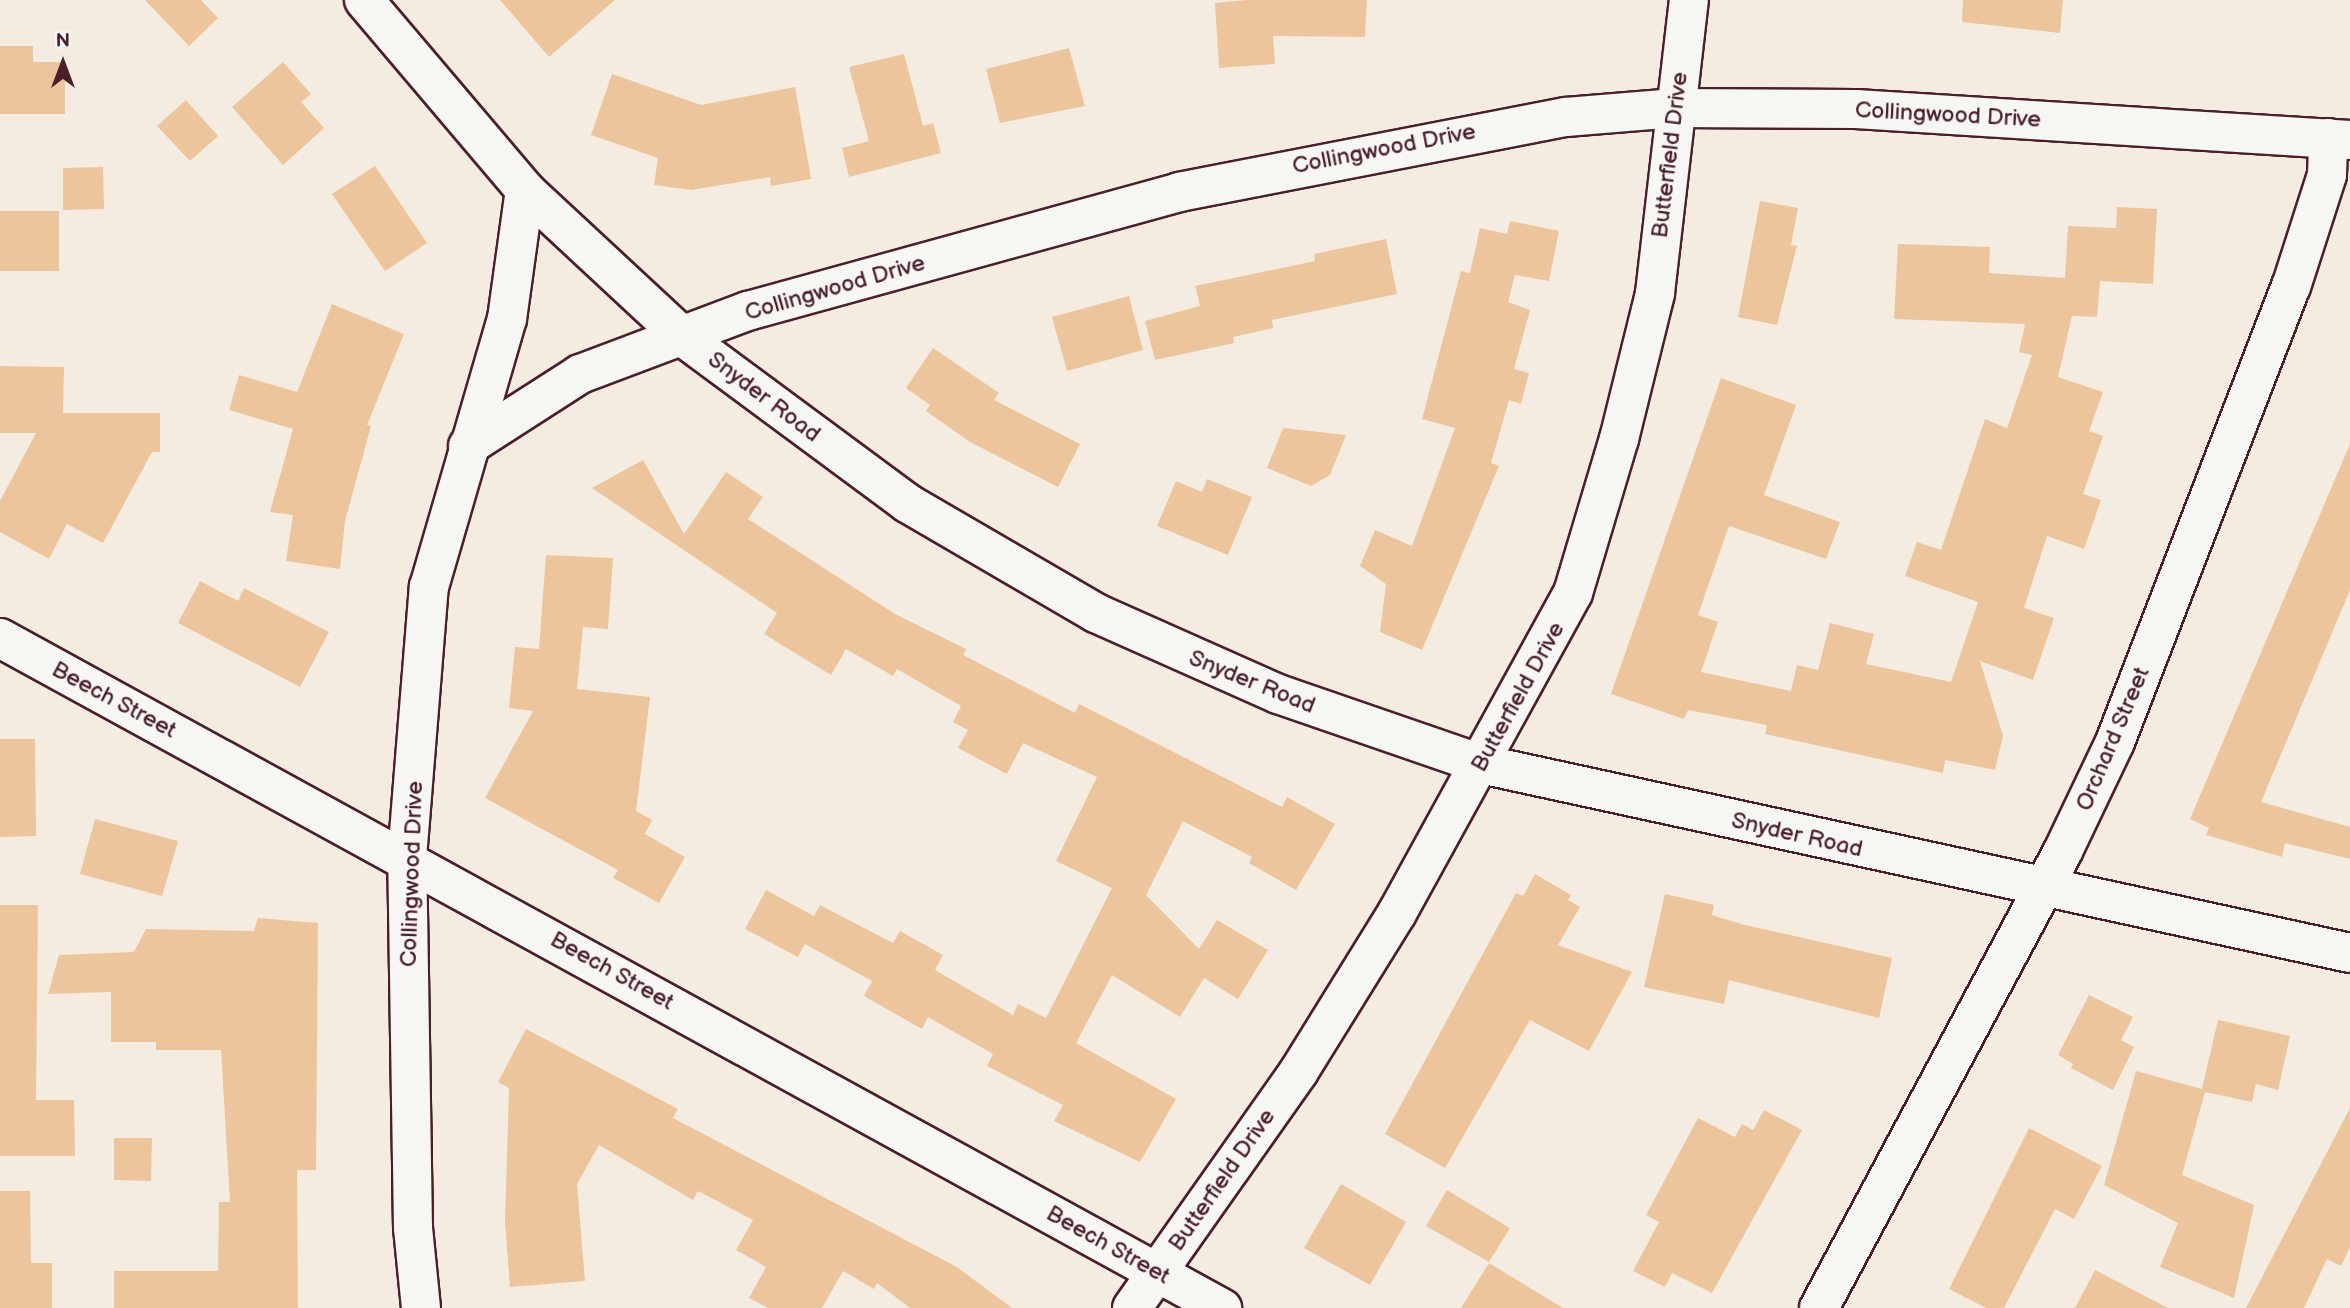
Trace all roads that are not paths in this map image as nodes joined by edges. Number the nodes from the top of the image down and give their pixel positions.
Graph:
1 (364, 0) edge
2 (1689, 0) edge
3 (1675, 108) junction
4 (2339, 139) edge
5 (525, 190) junction
6 (683, 337) junction
7 (468, 446) junction
8 (0, 638) edge
9 (1481, 764) junction
10 (407, 858) junction
11 (2041, 889) junction
12 (2350, 953) edge
13 (1158, 1273) junction
14 (421, 1308) edge
15 (1132, 1308) edge
16 (1222, 1308) edge
17 (1819, 1308) edge

1 - 5 street, Snyder Road
2 - 3 street, Butterfield Drive
3 - 4 street, Collingwood Drive
3 - 6 street, Collingwood Drive
3 - 9 street, Butterfield Drive
4 - 11 street, Orchard Street
5 - 6 street, Snyder Road
5 - 7 street, Collingwood Drive
6 - 7 street, Collingwood Drive
6 - 9 street, Snyder Road
7 - 10 street, Collingwood Drive
8 - 10 street, Beech Street
9 - 11 street, Snyder Road
9 - 13 street, Butterfield Drive
10 - 13 street, Beech Street
10 - 14 street, Collingwood Drive
11 - 12 street, Snyder Road
11 - 17 street, Orchard Street
13 - 15 street, Butterfield Drive
13 - 16 street, Beech Street

